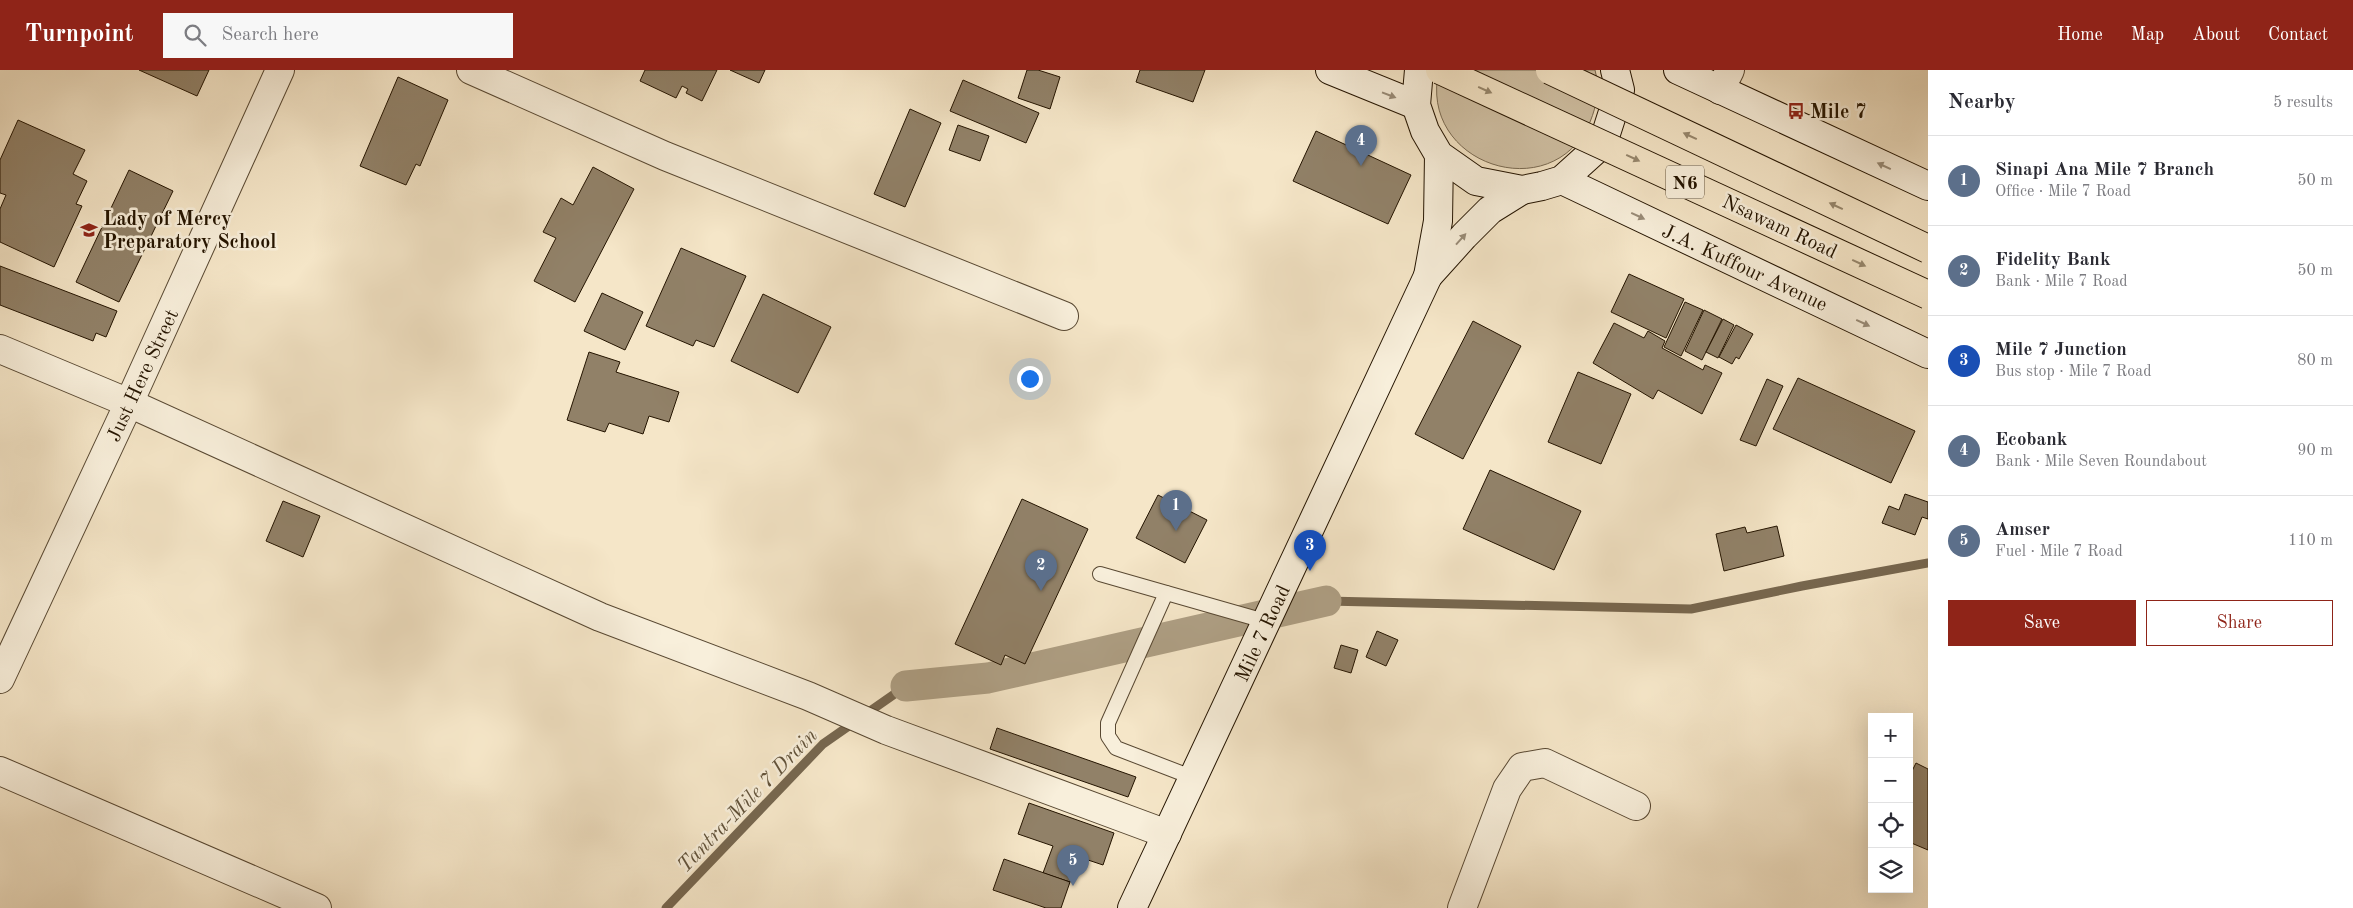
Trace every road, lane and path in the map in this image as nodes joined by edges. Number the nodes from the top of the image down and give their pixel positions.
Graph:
1 (280, 70) edge
2 (471, 70) edge
3 (1330, 70) edge
4 (1418, 70) edge
5 (1440, 70) edge
6 (1550, 70) edge
7 (1615, 70) edge
8 (1678, 70) edge
9 (1725, 80) edge
10 (1416, 105) junction
11 (1439, 155) junction
12 (1562, 180) junction
13 (1928, 186) edge
14 (1522, 190) junction
15 (1928, 249) edge
16 (1428, 276) junction
17 (1928, 295) edge
18 (1064, 316) dead end
19 (0, 349) edge
20 (1928, 354) edge
21 (129, 403) junction
22 (1100, 574) dead end
23 (1166, 593) junction
24 (1268, 622) junction
25 (0, 679) edge
26 (0, 771) edge
27 (1194, 778) junction
28 (1636, 806) dead end
29 (1167, 834) junction
30 (317, 908) edge
31 (1132, 908) edge
32 (1462, 908) edge

1 - 21 street, Just Here Street
2 - 18 street
3 -> 10 street
4 - 10 street
5 -> 17 highway, Nsawam Road / N6, bridge
15 -> 6 highway, N6, bridge
7 - 12 street
8 - 9 street
13 -> 9 street
10 - 11 street
11 - 14 street
11 - 16 street
12 - 14 street
12 -> 20 street, J.A. Kuffour Avenue
16 -> 14 street
16 - 24 street, Mile 7 Road
19 - 21 street
21 - 25 street, Just Here Street
21 - 29 street
22 - 23 lane
23 - 24 lane
23 - 27 lane
24 - 27 street, Mile 7 Road
26 - 30 street
27 - 29 street, Mile 7 Road
28 - 32 street
29 - 31 street, Mile 7 Road

